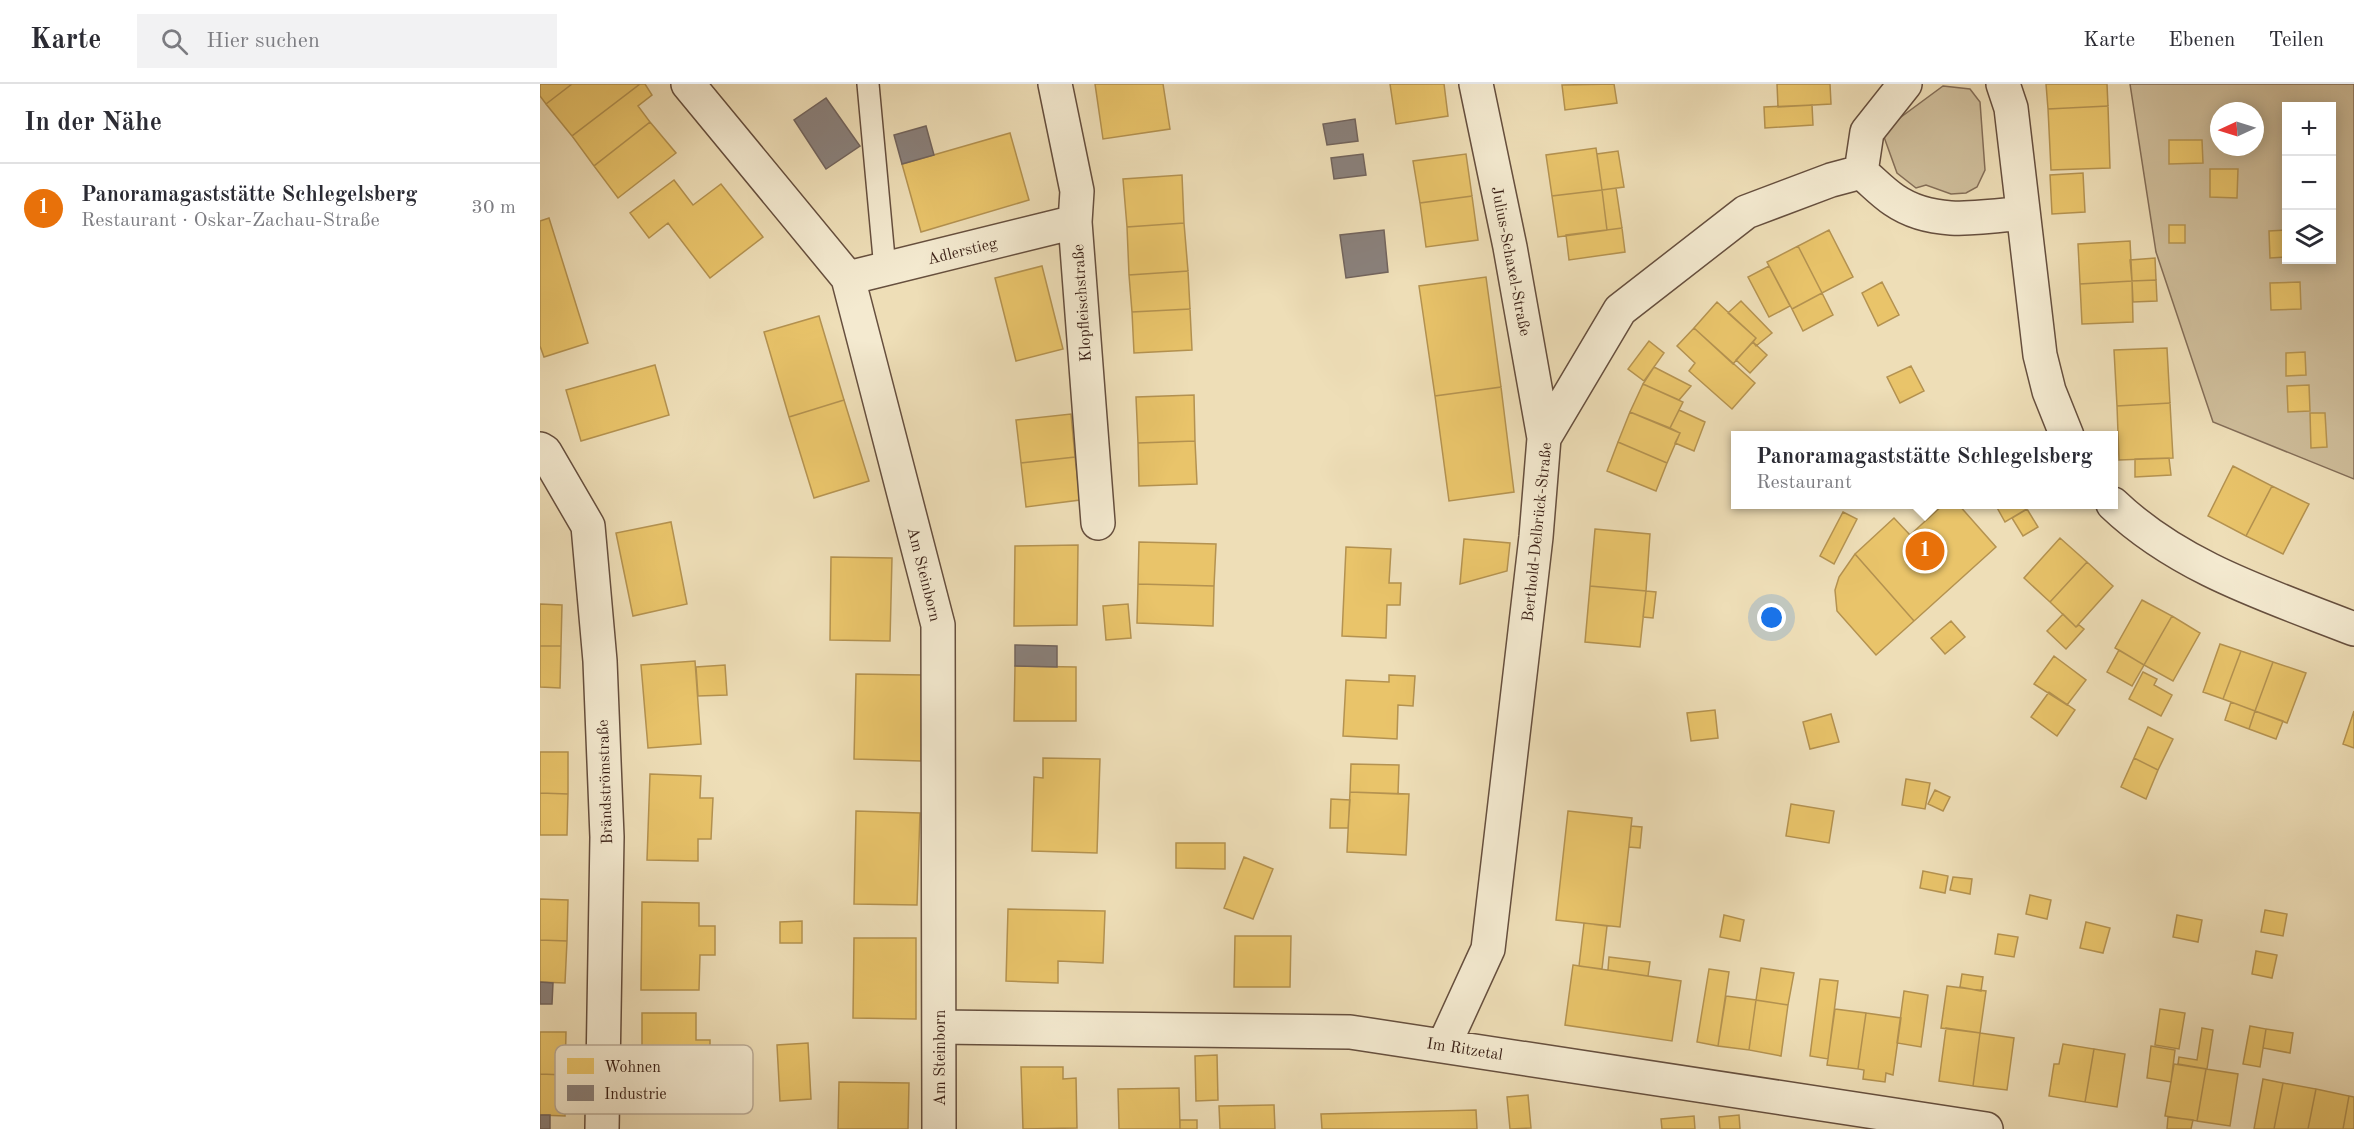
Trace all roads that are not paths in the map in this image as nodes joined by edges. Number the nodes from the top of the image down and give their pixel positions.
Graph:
1 (688, 84) edge
2 (867, 84) edge
3 (1056, 84) edge
4 (1476, 84) edge
5 (1905, 84) edge
6 (2003, 84) edge
7 (1861, 172) junction
8 (2022, 213) junction
9 (1075, 222) junction
10 (885, 269) junction
11 (848, 278) junction
12 (2065, 431) edge
13 (1544, 438) junction
14 (540, 449) edge
15 (2118, 509) edge
16 (1098, 523) dead end
17 (2354, 629) edge
18 (939, 1027) junction
19 (603, 1045) edge
20 (1444, 1045) junction
21 (602, 1114) edge
22 (602, 1129) edge
23 (939, 1129) edge
24 (1986, 1129) edge

1 - 11 street, Am Steinborn
2 - 10 lane
3 - 9 street, Klopfleischstraße
4 - 13 street, Julius-Schaxel-Straße
5 - 7 street
6 - 8 street
7 - 8 street
7 - 13 street, Berthold-Delbrück-Straße
8 - 12 street
9 - 10 street, Adlerstieg
9 - 16 street, Klopfleischstraße
10 - 11 street, Adlerstieg
11 - 18 street, Am Steinborn
13 - 20 street, Berthold-Delbrück-Straße
14 - 19 street, Brändströmstraße
15 - 17 street
18 - 20 street, Im Ritzetal
18 - 23 street, Am Steinborn
20 - 24 street, Im Ritzetal
21 - 22 street, Brändströmstraße

